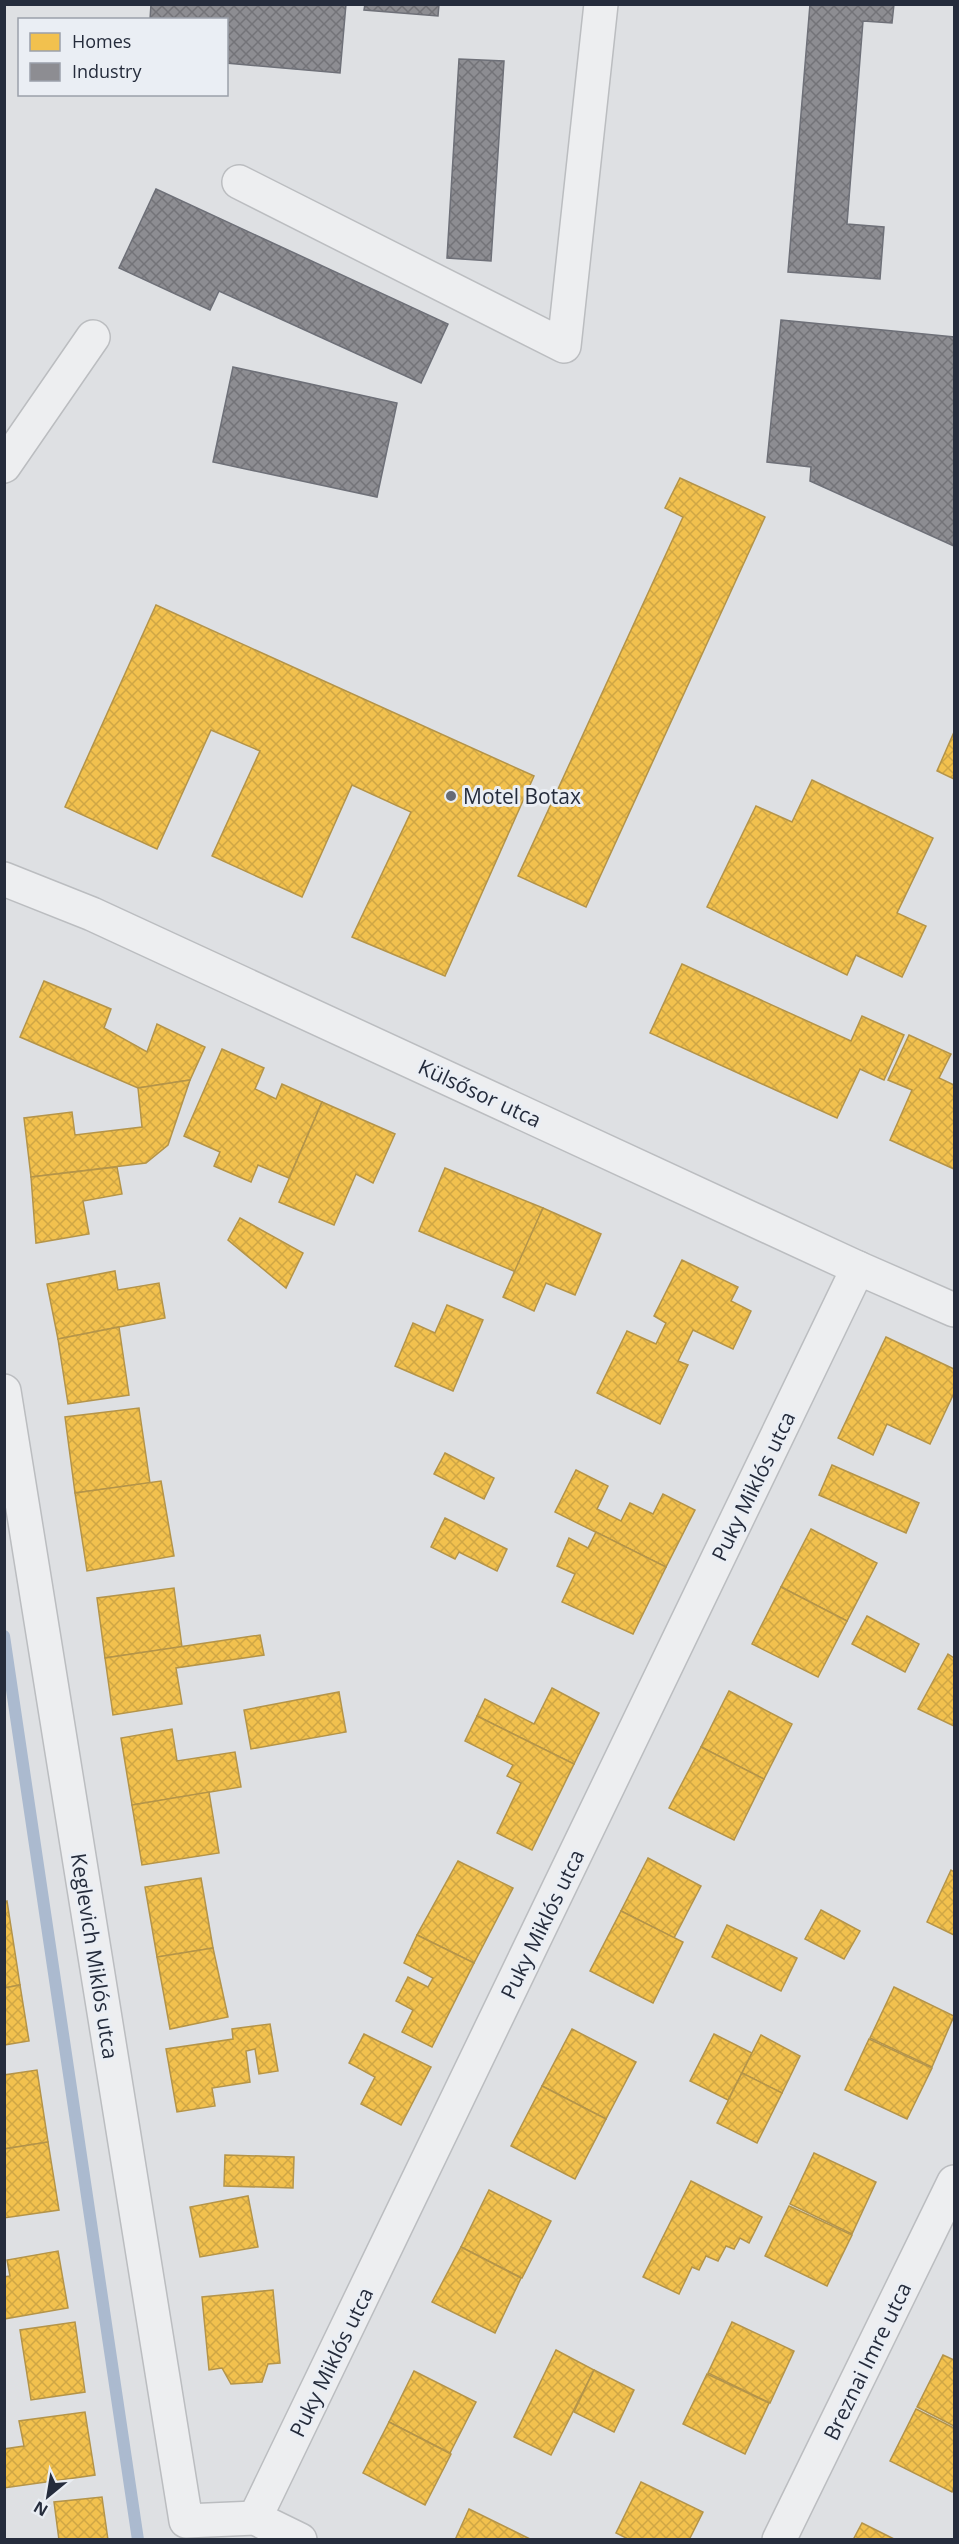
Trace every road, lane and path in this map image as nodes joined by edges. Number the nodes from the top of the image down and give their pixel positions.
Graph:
1 (601, 4) edge
2 (239, 182) dead end
3 (93, 337) dead end
4 (4, 466) edge
5 (4, 879) edge
6 (858, 1268) junction
7 (954, 1310) edge
8 (4, 1391) edge
9 (954, 2182) edge
10 (255, 2518) junction
11 (300, 2540) edge
12 (779, 2540) edge

1 - 2 street
3 - 4 street
5 - 6 street, Külsősor utca
6 - 7 street, Külsősor utca
6 - 10 street, Puky Miklós utca
8 - 10 street, Keglevich Miklós utca
9 - 12 street, Breznai Imre utca
10 - 11 street

